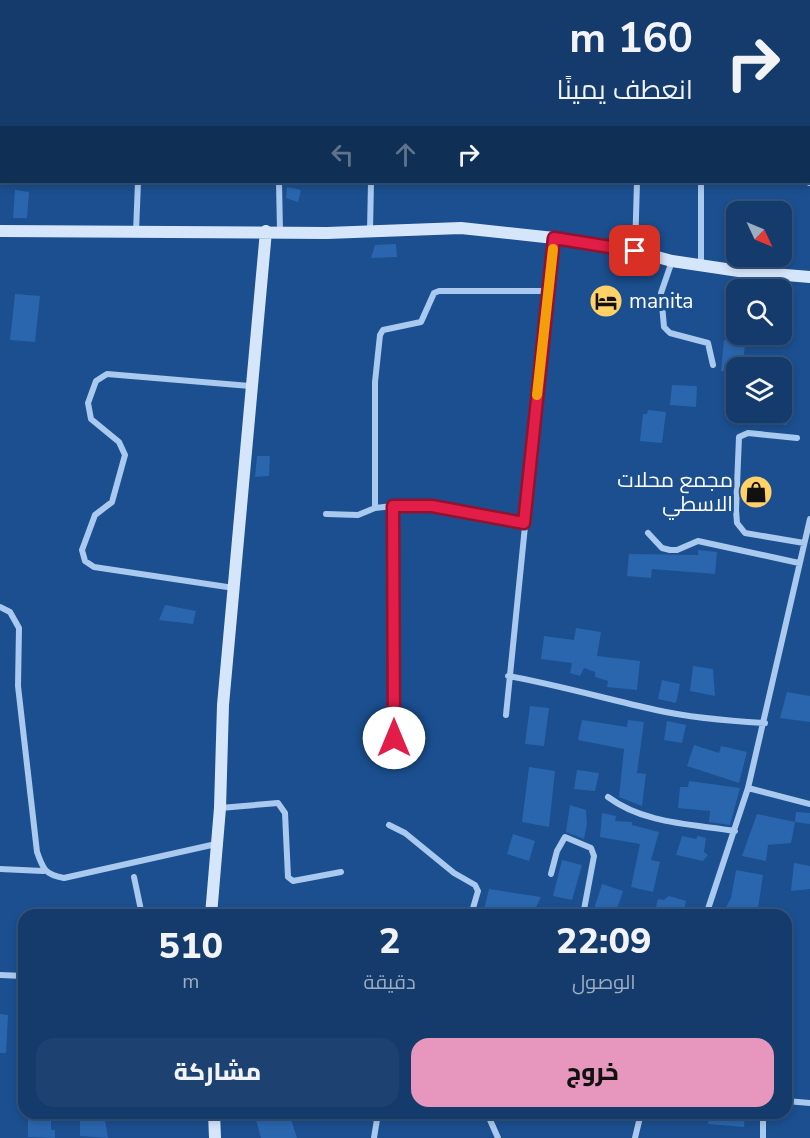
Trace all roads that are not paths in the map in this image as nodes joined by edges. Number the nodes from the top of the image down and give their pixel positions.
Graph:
1 (138, 183) edge
2 (279, 183) edge
3 (371, 183) edge
4 (637, 183) edge
5 (701, 183) edge
6 (370, 230) junction
7 (0, 231) edge
8 (266, 231) junction
9 (280, 231) junction
10 (136, 233) junction
11 (554, 238) junction
12 (635, 251) junction
13 (672, 261) junction
14 (701, 265) junction
15 (810, 277) edge
16 (547, 291) junction
17 (713, 365) dead end
18 (250, 386) junction
19 (796, 438) dead end
20 (393, 506) junction
21 (375, 508) junction
22 (326, 514) dead end
23 (810, 519) edge
24 (524, 523) junction
25 (648, 533) dead end
26 (804, 543) junction
27 (799, 563) junction
28 (235, 588) junction
29 (0, 608) edge
30 (508, 676) junction
31 (506, 715) dead end
32 (765, 723) junction
33 (394, 738) dead end
34 (748, 788) junction
35 (608, 797) dead end
36 (810, 804) edge
37 (220, 808) junction
38 (389, 825) dead end
39 (735, 831) junction
40 (217, 844) junction
41 (0, 869) edge
42 (43, 871) junction
43 (341, 872) dead end
44 (551, 874) dead end
45 (134, 877) dead end
46 (141, 909) edge
47 (212, 909) edge
48 (473, 909) edge
49 (584, 909) edge
50 (708, 909) edge
51 (0, 975) edge
52 (18, 976) edge
53 (792, 1102) edge
54 (810, 1103) edge
55 (214, 1119) edge
56 (377, 1119) edge
57 (490, 1119) edge
58 (640, 1119) edge
59 (763, 1119) edge
60 (216, 1138) edge
61 (374, 1138) edge
62 (498, 1138) edge
63 (635, 1138) edge
64 (763, 1138) edge

1 - 10 street
2 - 9 street
3 - 6 street
4 - 12 street
5 - 14 street
6 - 9 street
6 - 11 street
7 - 10 street
8 - 9 street
8 - 10 street
8 - 18 street
11 - 12 street
11 - 16 street
12 - 13 street
13 - 14 street
13 - 17 street
14 - 15 street
16 - 21 street
16 - 24 street
18 - 28 street
18 - 28 street
19 - 26 street
20 - 21 street
20 - 24 street
20 - 33 street
21 - 22 street
23 - 26 street
24 - 30 street
25 - 27 street
26 - 27 street
27 - 32 street
28 - 37 street
29 - 42 street
30 - 31 street
30 - 32 street
32 - 34 street
34 - 36 street
34 - 39 street
35 - 39 street
37 - 40 street
37 - 43 street
38 - 48 street
39 - 50 street
40 - 42 street
40 - 47 street
41 - 42 street
44 - 49 street
45 - 46 street
51 - 52 street
53 - 54 street
55 - 60 street
56 - 61 street
57 - 62 street
58 - 63 street
59 - 64 street

